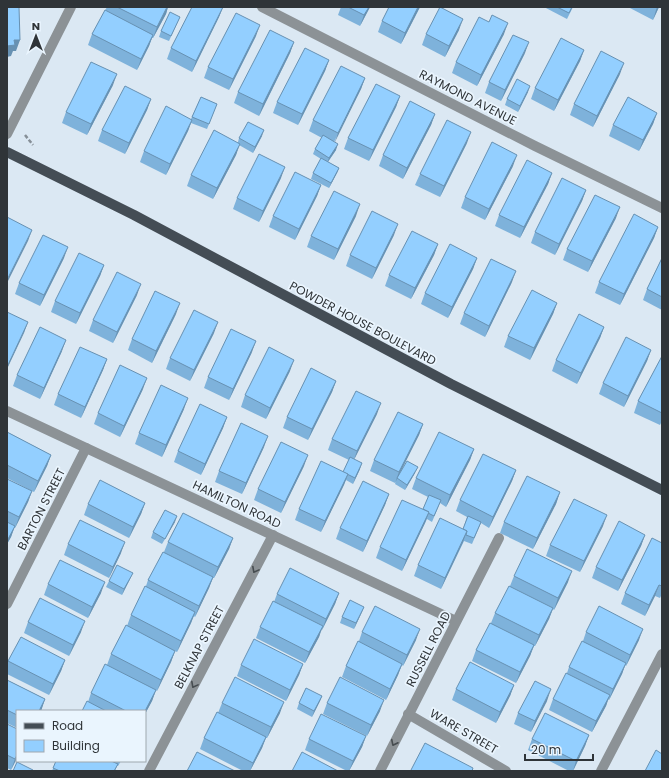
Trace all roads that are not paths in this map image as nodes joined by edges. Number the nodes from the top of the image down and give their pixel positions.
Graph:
1 (71, 7) edge
2 (262, 7) edge
3 (7, 134) edge
4 (7, 152) edge
5 (662, 208) edge
6 (7, 411) edge
7 (86, 448) junction
8 (662, 490) edge
9 (273, 535) junction
10 (499, 538) dead end
11 (7, 604) edge
12 (456, 621) junction
13 (662, 654) edge
14 (408, 714) junction
15 (149, 771) edge
16 (380, 771) edge
17 (506, 771) edge
18 (601, 771) edge

1 - 3 street
2 - 5 street, RAYMOND AVENUE
4 - 8 main road, POWDER HOUSE BOULEVARD
6 - 7 street, HAMILTON ROAD
7 - 9 street, HAMILTON ROAD
7 - 11 street, BARTON STREET
9 - 12 street, HAMILTON ROAD
9 -> 15 street, BELKNAP STREET
10 - 12 street, RUSSELL ROAD
12 - 14 street, RUSSELL ROAD
13 - 18 street
14 -> 16 street, RUSSELL ROAD
14 - 17 street, WARE STREET

